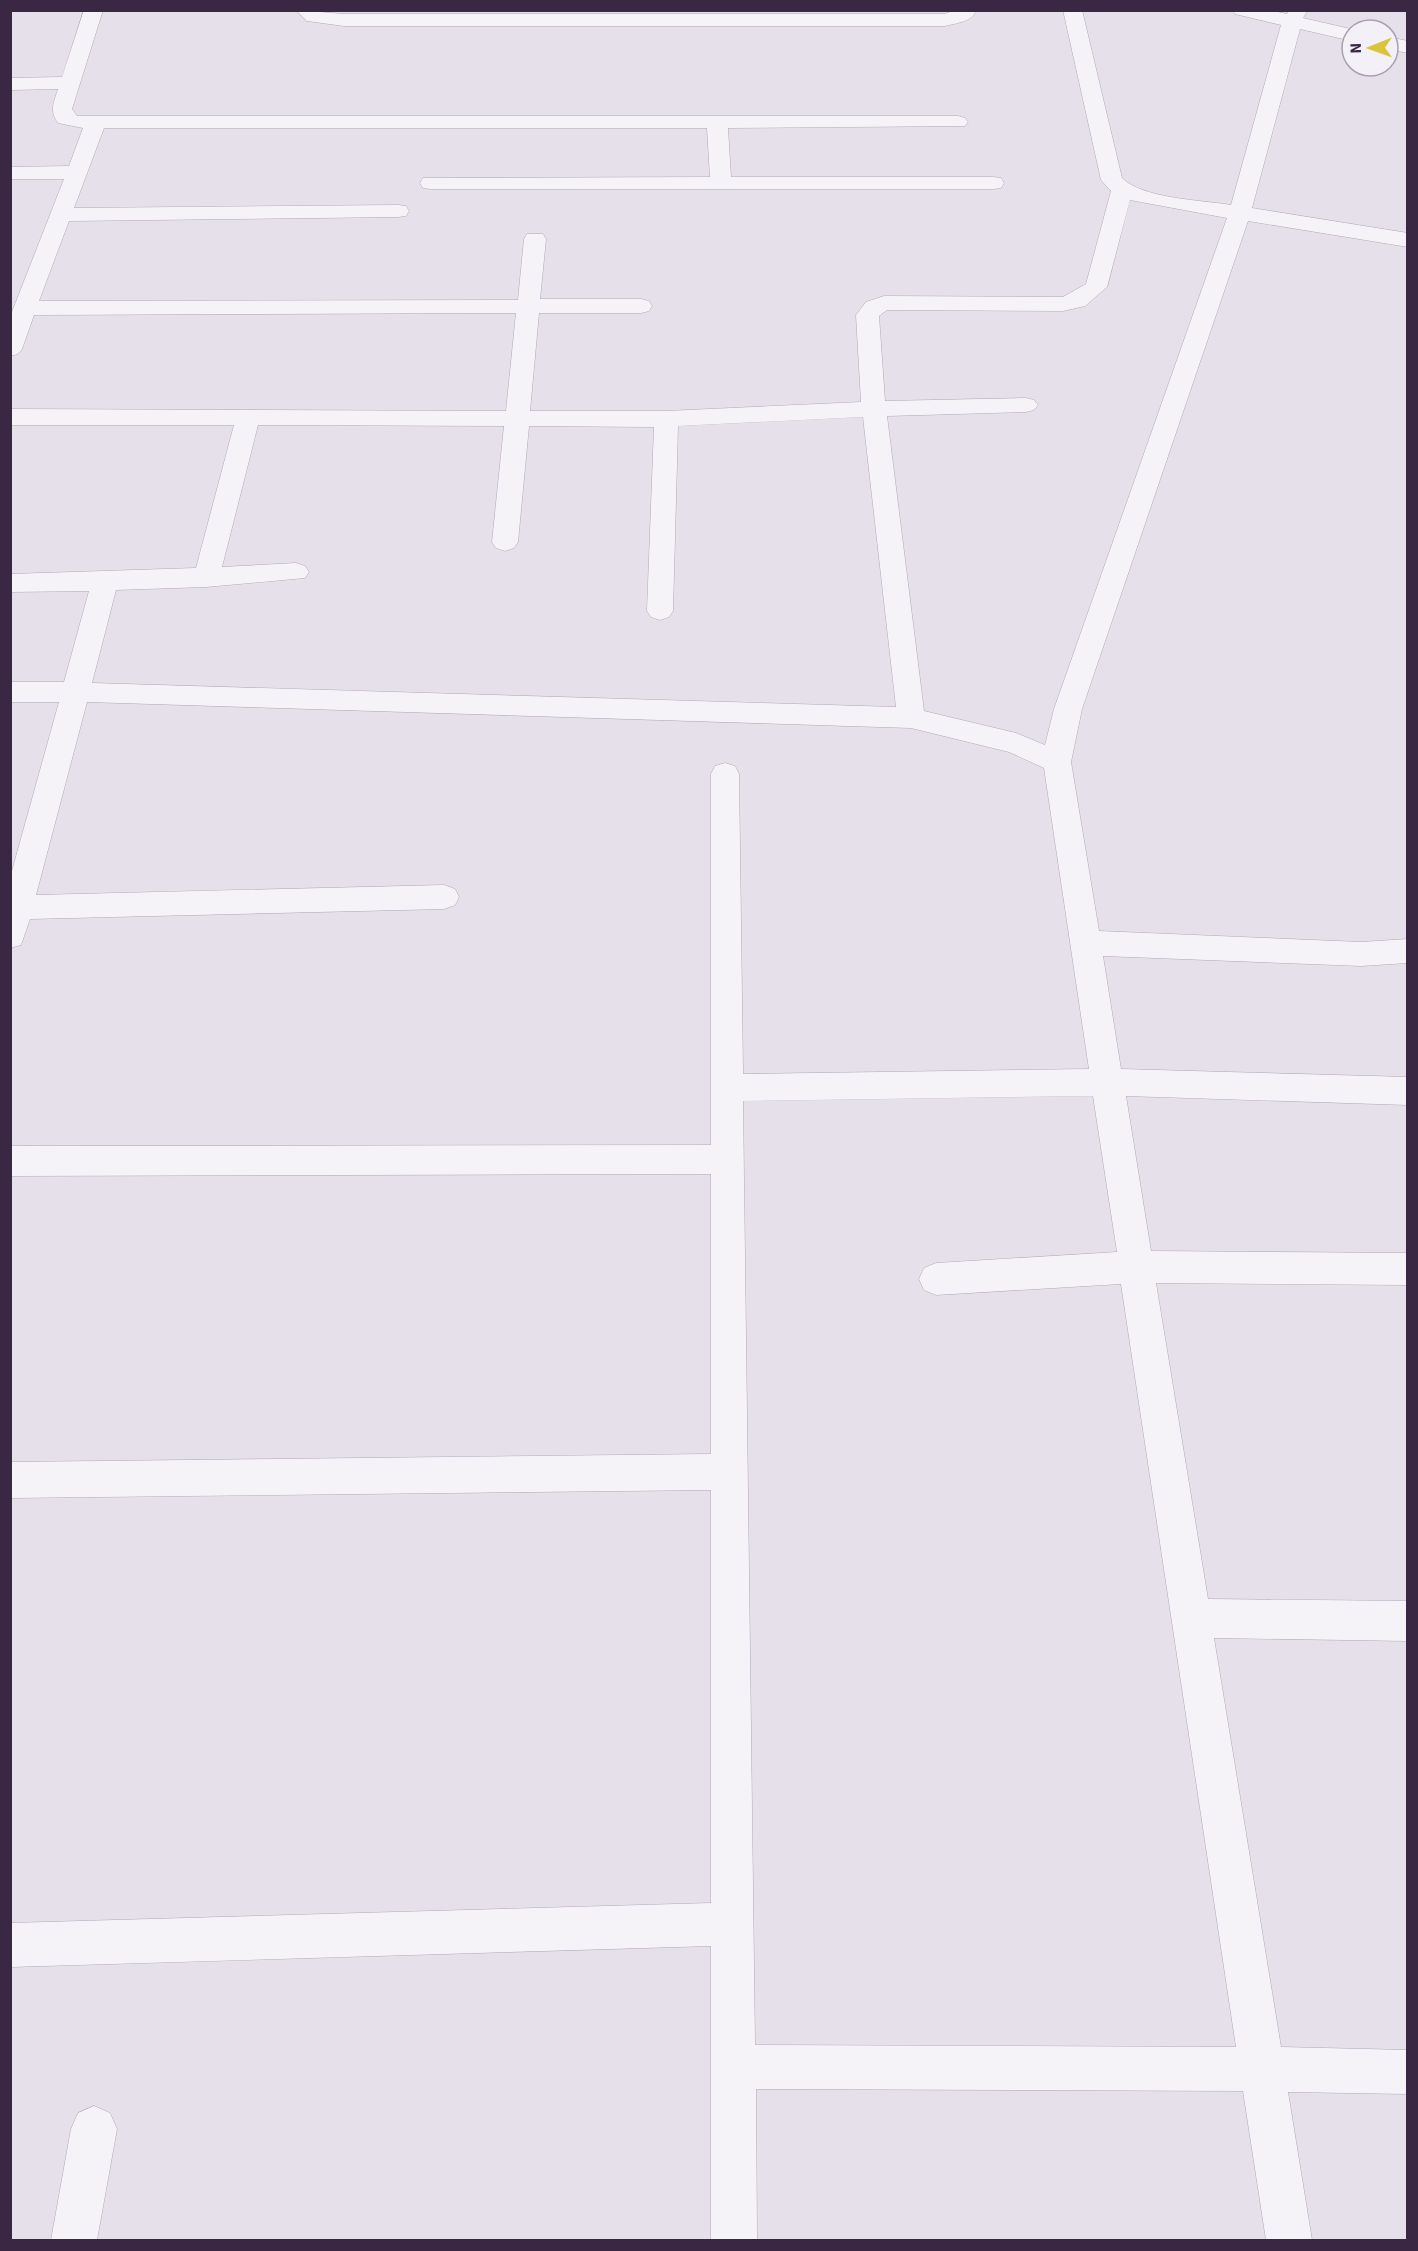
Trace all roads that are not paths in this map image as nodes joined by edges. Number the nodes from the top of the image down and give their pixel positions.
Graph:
1 (94, 10) edge
2 (305, 10) edge
3 (966, 10) edge
4 (1072, 10) edge
5 (1242, 10) edge
6 (1296, 16) edge
7 (1340, 31) edge
8 (70, 83) junction
9 (10, 84) edge
10 (96, 122) junction
11 (717, 122) junction
12 (958, 122) dead end
13 (77, 172) junction
14 (10, 173) edge
15 (431, 183) dead end
16 (993, 183) dead end
17 (721, 184) junction
18 (1122, 190) junction
19 (398, 211) dead end
20 (1240, 212) junction
21 (61, 215) junction
22 (535, 239) dead end
23 (1407, 240) edge
24 (22, 301) edge
25 (527, 306) junction
26 (640, 306) dead end
27 (10, 349) edge
28 (1026, 405) dead end
29 (874, 409) junction
30 (10, 417) edge
31 (518, 418) junction
32 (248, 419) junction
33 (666, 419) junction
34 (505, 542) dead end
35 (296, 572) dead end
36 (206, 578) junction
37 (10, 582) edge
38 (105, 582) junction
39 (660, 611) dead end
40 (10, 692) edge
41 (76, 692) junction
42 (911, 718) junction
43 (1057, 762) junction
44 (724, 774) dead end
45 (444, 897) dead end
46 (13, 917) edge
47 (1085, 943) junction
48 (1407, 951) edge
49 (1107, 1083) junction
50 (727, 1088) junction
51 (1407, 1091) edge
52 (728, 1159) junction
53 (10, 1161) edge
54 (1136, 1267) junction
55 (1407, 1269) edge
56 (936, 1279) dead end
57 (729, 1472) junction
58 (10, 1480) edge
59 (1192, 1618) junction
60 (1407, 1621) edge
61 (733, 1924) junction
62 (10, 1945) edge
63 (734, 2067) junction
64 (1262, 2069) junction
65 (1407, 2072) edge
66 (94, 2129) dead end
67 (74, 2241) edge
68 (734, 2241) edge
69 (1289, 2241) edge

1 - 8 street
2 - 3 street
4 - 18 street
5 - 6 street
6 - 7 street
6 - 20 street
8 - 9 street
8 - 10 street
10 - 11 street
10 - 13 street
11 - 12 street
11 - 17 street
13 - 14 street
13 - 21 street
15 - 17 street
16 - 17 street
18 - 20 street
18 - 29 street
19 - 21 street
20 - 23 street
20 - 43 street
21 - 24 street
22 - 25 street
24 - 25 street
24 - 27 street
25 - 26 street
25 - 31 street
28 - 29 street
29 - 33 street
29 - 42 street
30 - 32 street
31 - 32 street
31 - 33 street
31 - 34 street
32 - 36 street
33 - 39 street
35 - 36 street
36 - 38 street
37 - 38 street
38 - 41 street
40 - 41 street
41 - 42 street
41 - 46 street
42 - 43 street
43 - 47 street
44 - 50 street
45 - 46 street
47 - 48 street
47 - 49 street
49 - 50 street
49 - 51 street
49 - 54 street
50 - 52 street
52 - 53 street
52 - 57 street
54 - 55 street
54 - 56 street
54 - 59 street
57 - 58 street
57 - 61 street
59 - 60 street
59 - 64 street
61 - 62 street
61 - 63 street
63 - 64 street
63 - 68 street
64 - 65 street
64 - 69 street
66 - 67 street

